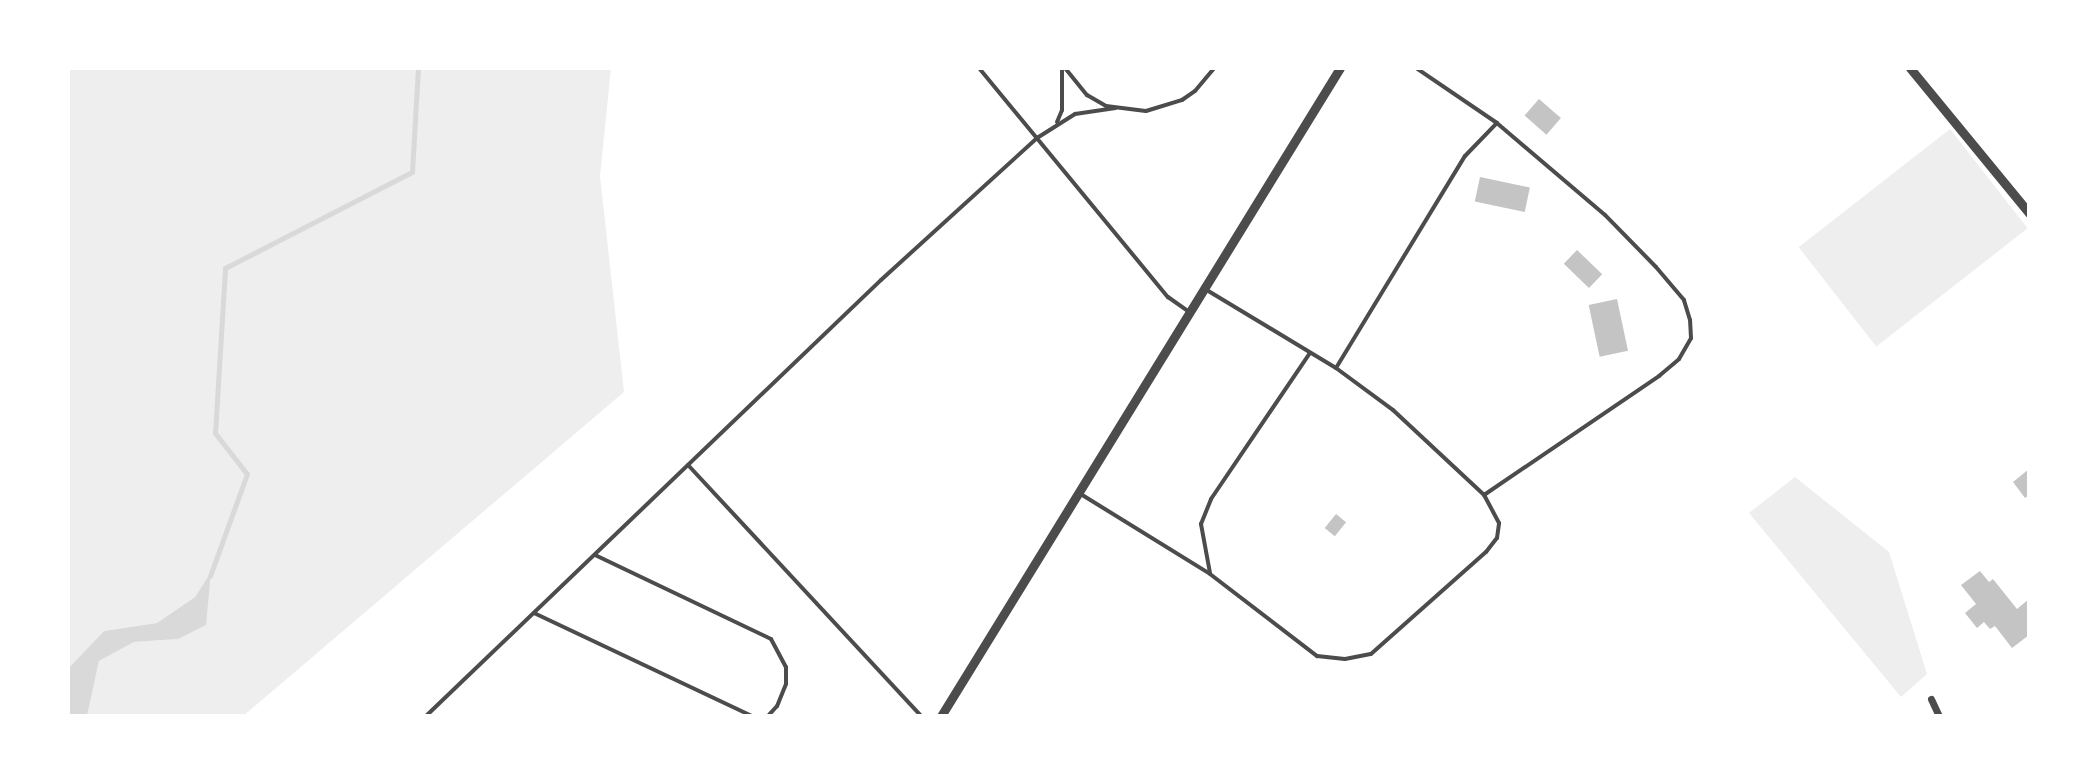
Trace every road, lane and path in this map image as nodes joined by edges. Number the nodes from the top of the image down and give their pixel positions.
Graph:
1 (979, 68) edge
2 (1064, 68) edge
3 (1214, 68) edge
4 (1340, 68) edge
5 (1416, 68) edge
6 (1910, 68) edge
7 (1116, 108) junction
8 (1497, 123) junction
9 (1056, 124) junction
10 (1037, 138) junction
11 (2027, 207) edge
12 (1205, 289) junction
13 (1190, 312) junction
14 (1310, 353) junction
15 (1336, 368) junction
16 (688, 465) junction
17 (1079, 493) junction
18 (1484, 495) junction
19 (594, 554) junction
20 (1210, 574) junction
21 (534, 613) junction
22 (1931, 699) dead end
23 (426, 716) edge
24 (752, 716) edge
25 (768, 716) edge
26 (921, 716) edge
27 (941, 716) edge
28 (1939, 716) edge

1 - 10 lane
2 - 7 lane
2 - 9 lane
3 - 7 lane
4 - 12 street
5 - 8 lane
6 - 11 street
7 - 9 lane
8 - 15 lane
8 - 18 lane
9 - 10 lane
10 - 13 lane
10 - 16 lane
12 - 13 street
12 - 14 lane
13 - 17 street
14 - 15 lane
14 - 20 lane
15 - 18 lane
16 - 19 lane
16 - 26 lane
17 - 20 lane
17 - 27 street
18 - 20 lane
19 - 21 lane
19 - 25 lane
21 - 23 lane
21 - 24 lane
22 - 28 street

